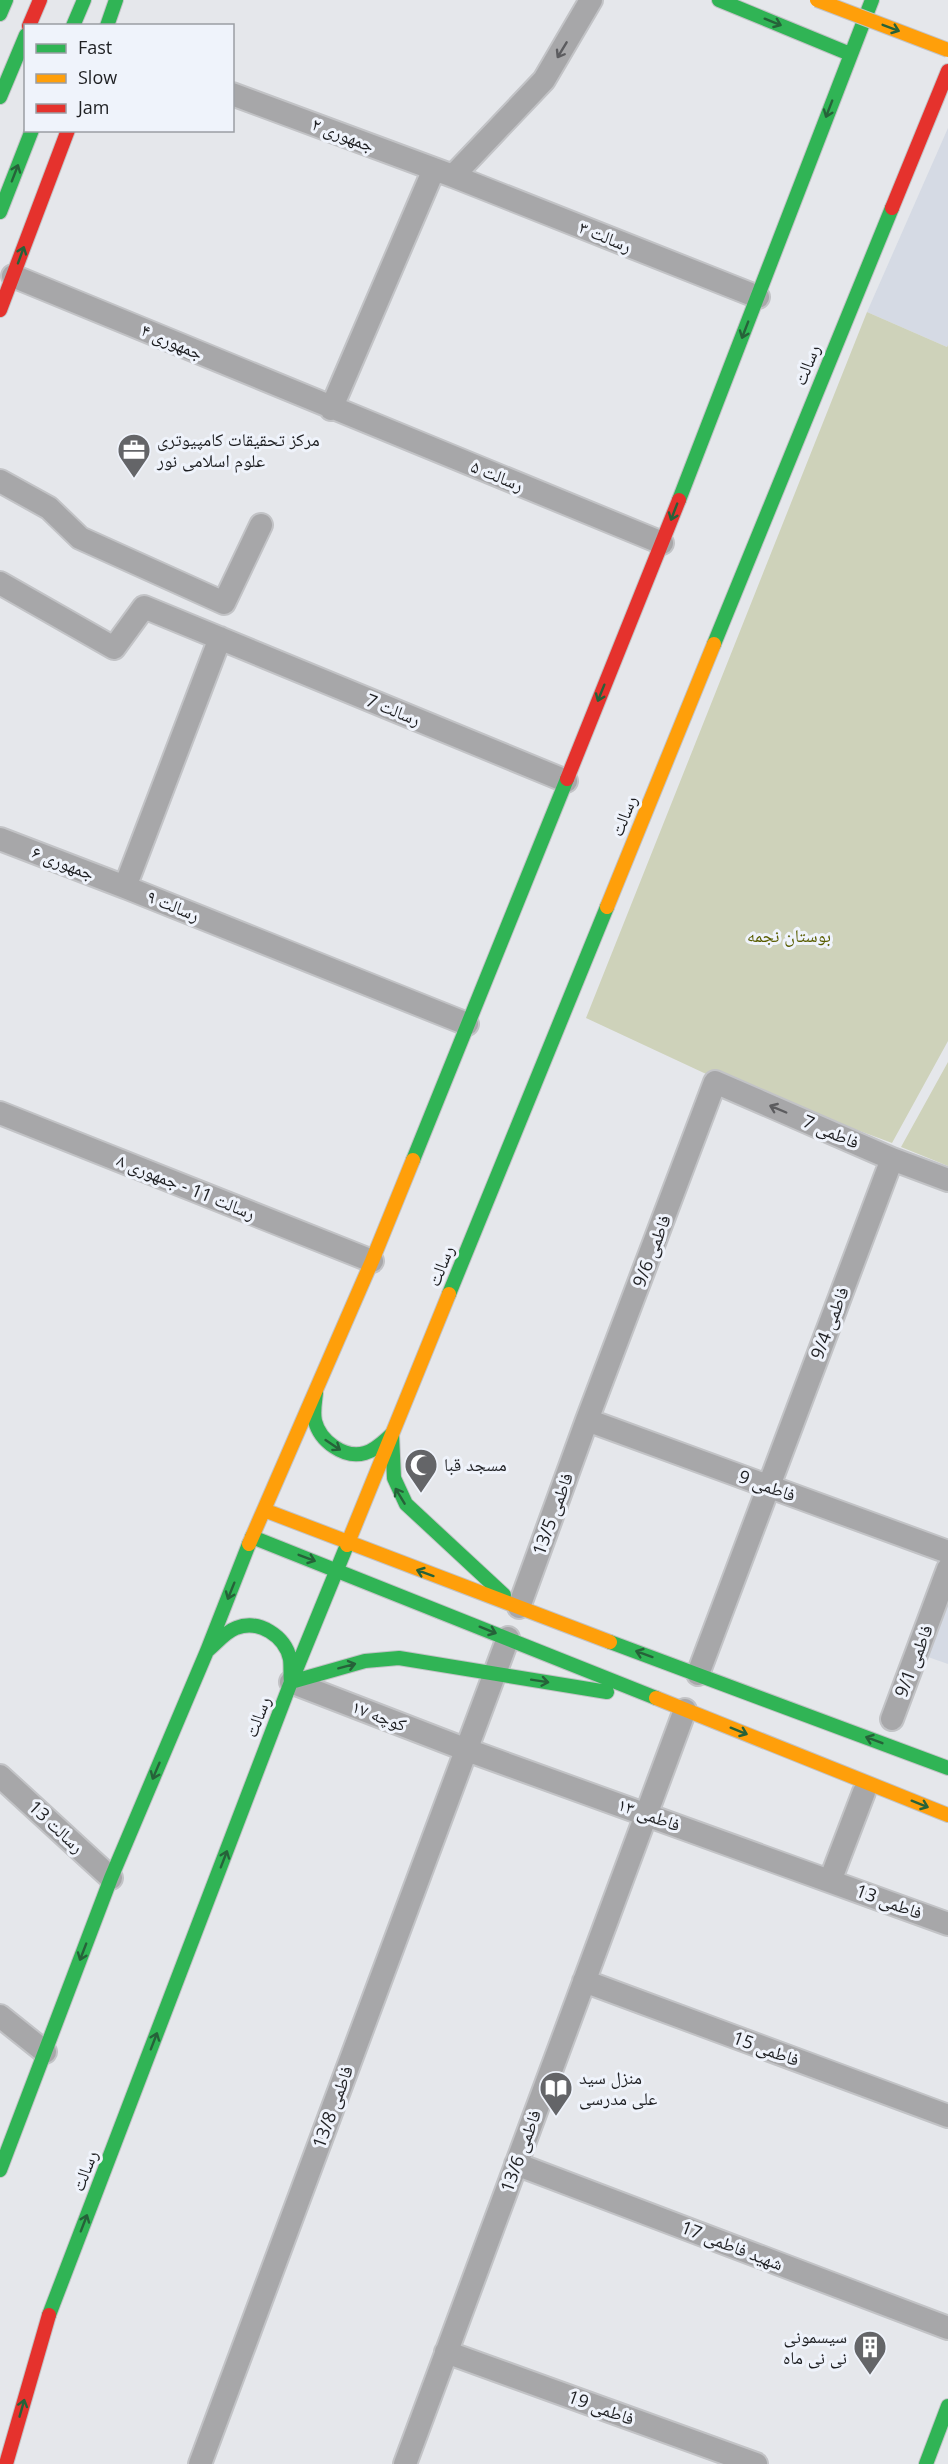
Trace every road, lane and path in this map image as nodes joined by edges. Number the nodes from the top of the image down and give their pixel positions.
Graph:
1 (6, 0) edge
2 (40, 0) edge
3 (84, 0) edge
4 (116, 0) edge
5 (591, 0) edge
6 (718, 0) edge
7 (817, 0) edge
8 (872, 0) edge
9 (0, 14) edge
10 (30, 24) edge
11 (74, 24) edge
12 (108, 24) edge
13 (24, 40) edge
14 (948, 50) edge
15 (850, 54) junction
16 (948, 71) edge
17 (943, 94) edge
18 (234, 95) edge
19 (0, 97) edge
20 (31, 132) edge
21 (67, 132) edge
22 (443, 173) junction
23 (0, 212) edge
24 (13, 276) junction
25 (758, 297) junction
26 (0, 310) edge
27 (331, 409) junction
28 (0, 481) edge
29 (261, 525) dead end
30 (662, 543) junction
31 (0, 583) edge
32 (220, 638) junction
33 (566, 781) junction
34 (0, 839) edge
35 (125, 887) junction
36 (467, 1024) junction
37 (715, 1082) joint
38 (0, 1113) edge
39 (892, 1159) junction
40 (948, 1180) edge
41 (372, 1261) junction
42 (316, 1393) junction
43 (587, 1420) junction
44 (392, 1434) junction
45 (769, 1486) junction
46 (264, 1510) junction
47 (252, 1537) junction
48 (346, 1543) junction
49 (948, 1552) edge
50 (336, 1569) junction
51 (948, 1569) edge
52 (519, 1608) junction
53 (508, 1638) junction
54 (207, 1652) junction
55 (495, 1674) junction
56 (698, 1674) junction
57 (291, 1682) junction
58 (676, 1706) junction
59 (892, 1719) dead end
60 (467, 1750) junction
61 (948, 1768) edge
62 (0, 1776) edge
63 (864, 1792) dead end
64 (646, 1814) junction
65 (948, 1815) edge
66 (111, 1878) junction
67 (830, 1881) junction
68 (948, 1924) edge
69 (584, 1981) junction
70 (0, 2016) edge
71 (45, 2052) junction
72 (948, 2116) edge
73 (516, 2163) junction
74 (0, 2170) edge
75 (948, 2328) edge
76 (446, 2352) junction
77 (948, 2406) edge
78 (6, 2464) edge
79 (200, 2464) edge
80 (405, 2464) edge
81 (756, 2464) edge
82 (926, 2464) edge

1 - 9 street
2 - 10 street
3 - 11 street
4 - 12 street
5 -> 22 street
6 -> 15 street
7 -> 14 street, bridge
8 - 15 street
13 - 19 street
15 -> 25 street
16 - 17 street, رسالت
17 - 44 street, رسالت
18 - 22 street, جمهوری ۲
23 -> 20 street
24 -> 21 street
22 - 25 street, رسالت ۳
22 - 27 street
24 - 26 street
24 - 27 street, جمهوری ۴
25 -> 30 street
27 - 30 street, رسالت ۵
28 - 29 street
30 -> 33 street
31 - 32 street, رسالت 7
32 - 33 street, رسالت 7
32 - 35 street, رسالت ۹
33 - 36 street
34 - 35 street, جمهوری ۶
35 - 36 street, رسالت ۹
36 - 41 street
39 -> 37 street, فاطمی 7
37 - 43 street, فاطمی 9/6
38 - 41 street, رسالت 11 - جمهوری ۸
39 - 40 street, فاطمی 7
39 - 45 street, فاطمی 9/4
41 - 42 street
42 -> 44 street
42 - 46 street
43 - 45 street, فاطمی 9
43 - 52 street, فاطمی 13/5
44 - 48 street, رسالت
52 -> 44 street
45 - 49 street, فاطمی 9
45 - 56 street, فاطمی 9/4
46 - 47 street
46 - 48 street
47 -> 50 street
47 -> 54 street
48 - 50 street, رسالت
52 -> 48 street
50 -> 53 street
50 - 57 street, رسالت
51 - 59 street, فاطمی 9/1
56 -> 52 street
53 - 55 street
53 - 58 street
54 - 57 street
54 -> 66 street
57 -> 55 street
55 -> 58 street
55 - 60 street
61 -> 56 street
57 - 60 street, کوچه ۱۷
78 -> 57 street, رسالت
58 - 64 street, فاطمی 13/6
58 -> 65 street
60 - 64 street, فاطمی ۱۳
60 - 79 street, فاطمی 13/8
62 - 66 street, رسالت 13
63 - 67 street
64 - 67 street, فاطمی ۱۳
64 - 69 street, فاطمی 13/6
66 -> 71 street
67 - 68 street, فاطمی 13
69 - 72 street, فاطمی 15
69 - 73 street, فاطمی 13/6
70 - 71 street
71 - 74 street
73 - 75 street, شهید فاطمی 17
73 - 76 street, فاطمی 13/6
76 - 80 street, فاطمی 13/6
76 - 81 street, فاطمی 19
77 - 82 street

